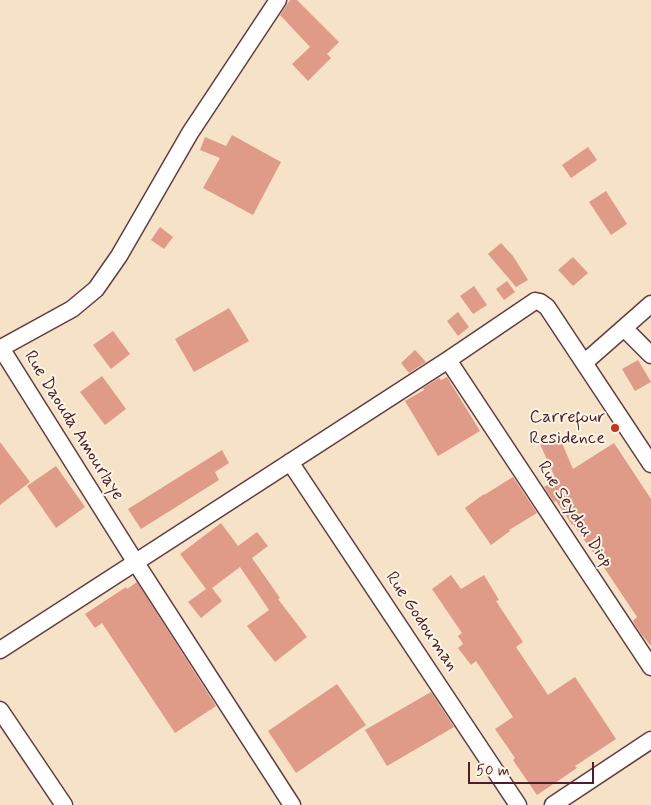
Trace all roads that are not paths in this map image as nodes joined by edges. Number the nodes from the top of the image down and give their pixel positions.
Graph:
1 (278, 0) edge
2 (651, 304) edge
3 (624, 328) junction
4 (651, 355) edge
5 (448, 360) junction
6 (584, 363) junction
7 (290, 462) junction
8 (651, 464) edge
9 (136, 563) junction
10 (0, 650) edge
11 (651, 667) edge
12 (0, 710) edge
13 (651, 740) edge
14 (64, 805) edge
15 (292, 805) edge
16 (518, 805) edge
17 (552, 805) edge

1 - 9 street, Rue Daouda Amourlaye
2 - 3 street
3 - 4 street
3 - 6 street
5 - 6 street
5 - 7 street
5 - 11 street, Rue Seydou Diop
6 - 8 street
7 - 9 street
7 - 16 street, Rue Godouman
9 - 10 street
9 - 15 street, Rue Daouda Amourlaye
12 - 14 street
13 - 17 street

